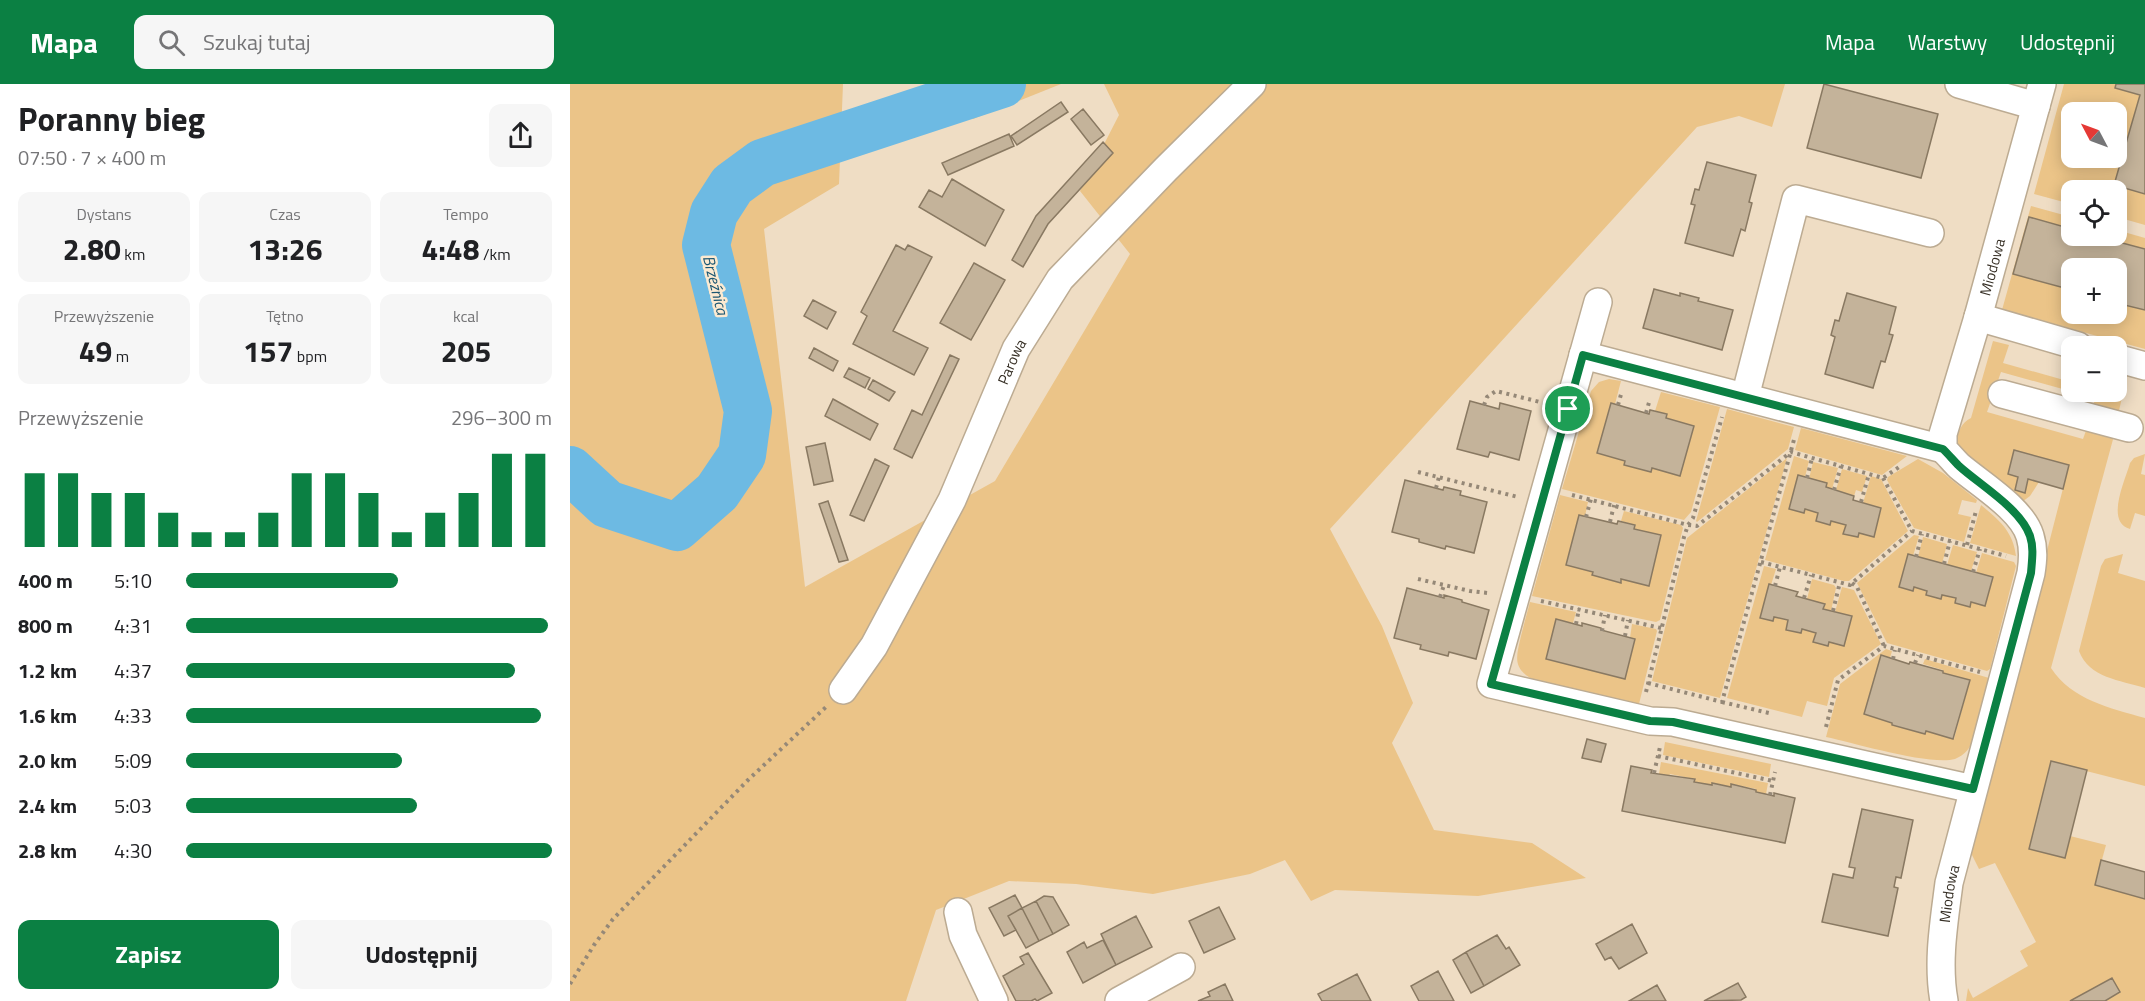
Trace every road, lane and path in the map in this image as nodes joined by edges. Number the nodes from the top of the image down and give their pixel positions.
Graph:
1 (1252, 84) edge
2 (1959, 84) edge
3 (2039, 95) edge
4 (1930, 233) dead end
5 (1598, 302) dead end
6 (1978, 317) junction
7 (2061, 341) edge
8 (1583, 355) junction
9 (2127, 360) edge
10 (2145, 366) edge
11 (2002, 394) dead end
12 (1736, 395) junction
13 (1484, 405) dead end
14 (1568, 409) junction
15 (1803, 412) junction
16 (2129, 428) dead end
17 (1943, 449) junction
18 (1791, 452) junction
19 (1812, 458) junction
20 (1911, 460) dead end
21 (1841, 466) junction
22 (1419, 472) dead end
23 (1869, 474) junction
24 (1439, 477) junction
25 (1807, 478) dead end
26 (1883, 478) junction
27 (1436, 488) dead end
28 (1834, 490) dead end
29 (1569, 494) dead end
30 (1591, 500) junction
31 (1861, 502) dead end
32 (1542, 503) junction
33 (1614, 505) junction
34 (1977, 508) dead end
35 (1586, 517) dead end
36 (1610, 522) dead end
37 (1688, 525) junction
38 (1912, 531) junction
39 (1922, 534) junction
40 (1950, 541) junction
41 (1967, 545) junction
42 (1980, 549) junction
43 (1916, 556) dead end
44 (2010, 557) dead end
45 (1761, 562) junction
46 (1944, 564) dead end
47 (1780, 567) junction
48 (1973, 572) dead end
49 (1811, 575) junction
50 (1418, 579) dead end
51 (1840, 582) junction
52 (1852, 583) junction
53 (1444, 585) junction
54 (1775, 586) dead end
55 (1440, 597) dead end
56 (1804, 598) dead end
57 (1527, 599) junction
58 (1579, 609) junction
59 (1833, 611) dead end
60 (1605, 615) junction
61 (1628, 621) junction
62 (1576, 624) dead end
63 (1662, 628) junction
64 (1602, 631) dead end
65 (1625, 636) dead end
66 (1884, 646) junction
67 (1895, 650) junction
68 (1918, 655) junction
69 (1893, 659) dead end
70 (1915, 663) dead end
71 (1983, 673) dead end
72 (1648, 683) junction
73 (1662, 687) junction
74 (843, 690) joint
75 (1660, 695) dead end
76 (1722, 702) junction
77 (1780, 716) dead end
78 (1639, 719) junction
79 (1814, 724) dead end
80 (1826, 727) junction
81 (1824, 734) dead end
82 (1662, 737) dead end
83 (1658, 756) junction
84 (1777, 762) dead end
85 (1654, 773) dead end
86 (1773, 781) junction
87 (1973, 789) junction
88 (1770, 795) dead end
89 (958, 912) dead end
90 (1181, 967) dead end
91 (570, 984) edge
92 (994, 1001) edge
93 (1119, 1001) edge
94 (1944, 1001) edge

1 - 74 street, Parowa
2 - 3 street
3 - 6 street, Miodowa
4 - 12 street
5 - 8 street
6 - 7 street
6 - 17 street, Miodowa
8 - 12 street, Miodowa
8 - 14 street
9 - 10 street
11 - 16 street
12 - 15 street, Miodowa
12 - 37 path
13 - 14 path
14 - 32 street
15 - 17 street, Miodowa
15 - 18 path
17 - 87 street, Miodowa
18 - 19 path
18 - 37 path
18 - 45 path
19 - 21 path
19 - 25 path
20 - 26 path
21 - 23 path
21 - 28 path
22 - 24 path
23 - 26 path
23 - 31 path
24 - 27 path
24 - 32 path
26 - 38 path
29 - 30 path
30 - 33 path
30 - 35 path
32 - 57 street
33 - 36 path
33 - 37 path
34 - 41 path
37 - 63 path
38 - 39 path
38 - 52 path
39 - 40 path
39 - 43 path
40 - 41 path
40 - 46 path
41 - 42 path
42 - 44 path
42 - 48 path
45 - 47 path
45 - 76 path
47 - 49 path
47 - 54 path
49 - 51 path
49 - 56 path
50 - 53 path
51 - 52 path
51 - 59 path
52 - 66 path
53 - 55 path
53 - 57 path
57 - 58 path
57 - 78 street
58 - 60 path
58 - 62 path
60 - 61 path
60 - 64 path
61 - 63 path
61 - 65 path
63 - 72 path
66 - 67 path
66 - 80 path
67 - 68 path
67 - 69 path
68 - 70 path
68 - 71 path
72 - 73 path
72 - 78 path
73 - 75 path
73 - 76 path
74 - 91 path
76 - 77 path
78 - 87 street
79 - 80 path
80 - 81 path
82 - 83 path
83 - 85 path
83 - 86 path
84 - 86 path
86 - 88 path
87 - 94 street, Miodowa
89 - 92 street
90 - 93 street

